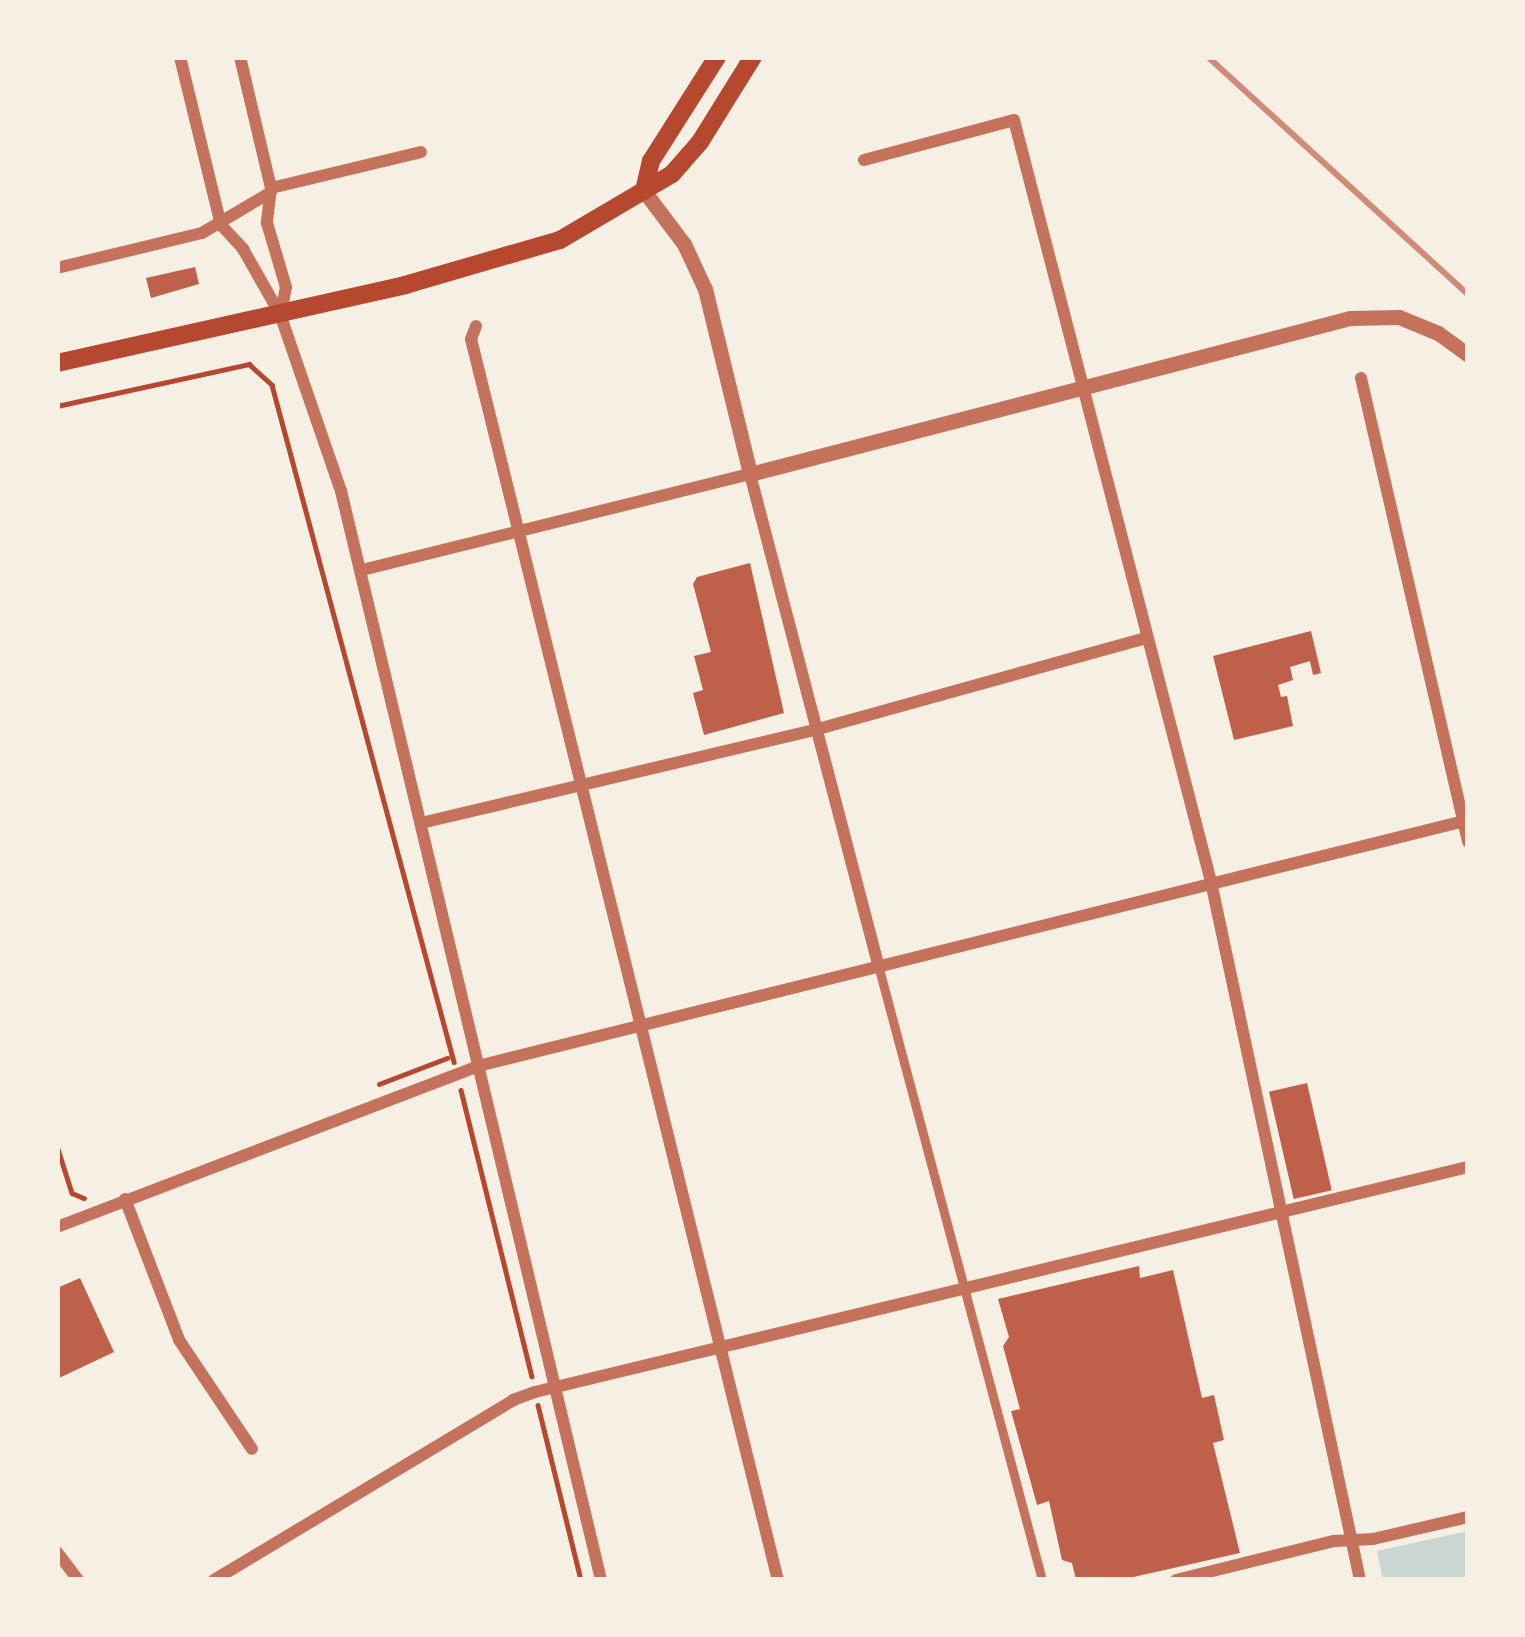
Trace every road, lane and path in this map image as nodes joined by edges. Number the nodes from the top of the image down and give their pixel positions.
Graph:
1 (180, 57) edge
2 (240, 57) edge
3 (717, 57) edge
4 (753, 57) edge
5 (421, 152) dead end
6 (864, 160) dead end
7 (271, 190) junction
8 (644, 191) junction
9 (221, 225) junction
10 (57, 268) edge
11 (280, 314) junction
12 (476, 326) dead end
13 (1468, 355) edge
14 (57, 363) edge
15 (1361, 378) dead end
16 (1084, 389) junction
17 (57, 406) edge
18 (750, 474) junction
19 (519, 531) junction
20 (362, 570) junction
21 (1148, 638) junction
22 (818, 729) junction
23 (582, 783) junction
24 (1465, 820) edge
25 (422, 823) junction
26 (1468, 842) edge
27 (1211, 882) junction
28 (878, 964) junction
29 (644, 1024) junction
30 (478, 1066) junction
31 (457, 1072) junction
32 (57, 1146) edge
33 (1468, 1167) edge
34 (72, 1193) dead end
35 (125, 1199) junction
36 (1280, 1214) junction
37 (57, 1227) edge
38 (962, 1287) junction
39 (723, 1346) junction
40 (556, 1387) junction
41 (535, 1392) junction
42 (252, 1449) dead end
43 (1468, 1517) edge
44 (1351, 1541) junction
45 (57, 1552) edge
46 (78, 1580) edge
47 (214, 1580) edge
48 (581, 1580) edge
49 (601, 1580) edge
50 (778, 1580) edge
51 (1042, 1580) edge
52 (1176, 1580) edge
53 (1360, 1580) edge

1 - 9 street
2 - 7 street
3 - 8 main road
4 - 8 main road
5 - 7 street
6 - 16 street
7 - 9 street
7 - 11 street
8 - 11 main road
8 - 18 street
9 - 10 street
9 - 11 street
11 - 14 main road
11 - 20 street
12 - 19 street
13 - 16 street
15 - 24 street
16 - 18 street
16 - 21 street
17 - 31 path
18 - 19 street
18 - 22 street
19 - 20 street
19 - 23 street
20 - 25 street
21 - 22 street
21 - 27 street
22 - 23 street
22 - 28 street
23 - 25 street
23 - 29 street
24 - 26 street
24 - 27 street
25 - 30 street
27 - 28 street
27 - 36 street
28 - 29 street
28 - 38 street
29 - 30 street
29 - 39 street
30 - 31 street
30 - 40 street
31 - 35 street
31 - 41 path
32 - 34 path
33 - 36 street
35 - 37 street
35 - 42 street
36 - 38 street
36 - 44 street
38 - 39 street
38 - 51 street
39 - 40 street
39 - 50 street
40 - 41 street
40 - 49 street
41 - 47 street
41 - 48 path
43 - 44 street
44 - 52 street
44 - 53 street
45 - 46 street

